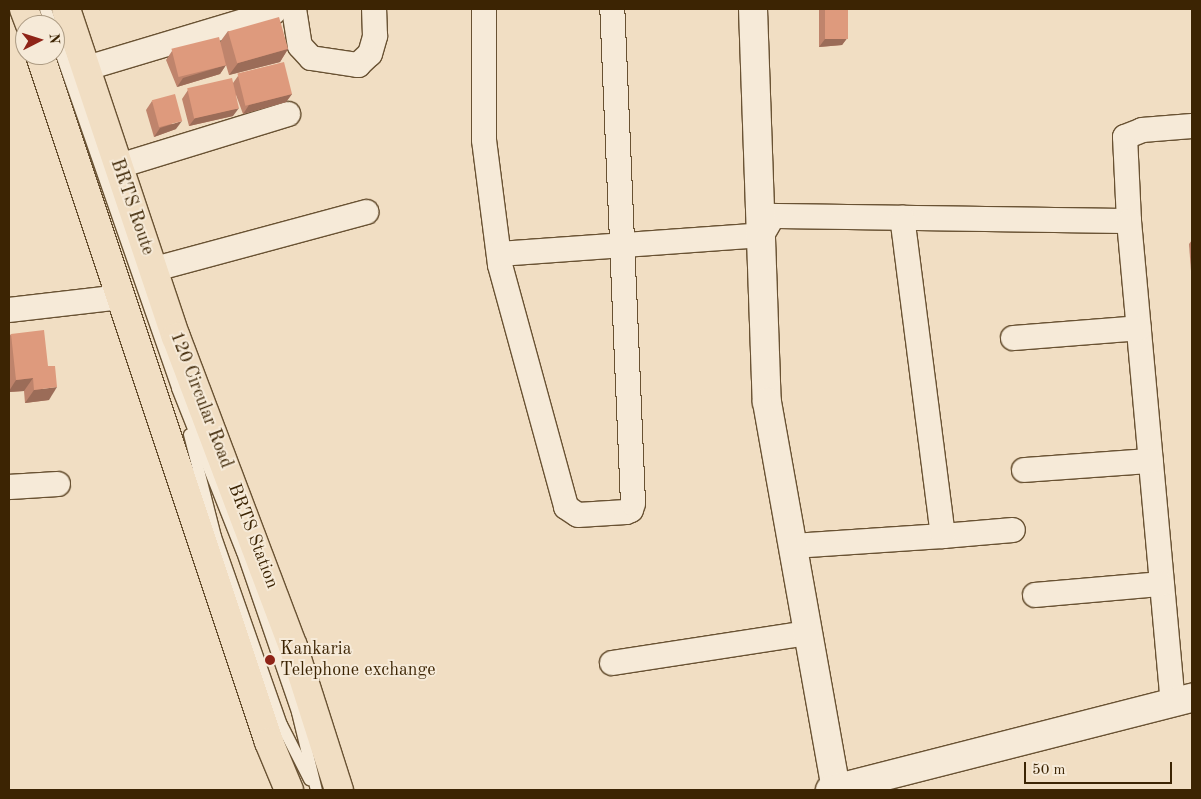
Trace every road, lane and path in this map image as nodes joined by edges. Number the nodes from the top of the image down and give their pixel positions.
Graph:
1 (66, 9) edge
2 (374, 9) edge
3 (484, 9) edge
4 (612, 9) edge
5 (754, 9) edge
6 (284, 11) edge
7 (43, 65) edge
8 (65, 65) edge
9 (87, 68) junction
10 (288, 114) dead end
11 (1192, 126) edge
12 (119, 166) junction
13 (366, 212) dead end
14 (902, 218) junction
15 (1129, 221) junction
16 (762, 234) junction
17 (620, 245) junction
18 (499, 254) junction
19 (155, 269) junction
20 (122, 297) junction
21 (9, 310) edge
22 (1139, 328) junction
23 (1012, 338) dead end
24 (177, 388) junction
25 (1151, 461) junction
26 (1024, 470) dead end
27 (58, 484) dead end
28 (9, 487) edge
29 (1013, 530) dead end
30 (943, 536) junction
31 (793, 546) junction
32 (1162, 584) junction
33 (1035, 595) dead end
34 (808, 633) junction
35 (612, 663) dead end
36 (1183, 701) edge
37 (289, 790) edge
38 (315, 790) edge
39 (339, 790) edge
40 (834, 790) edge

1 - 9 main road, 120 Circular Road
2 - 6 street
3 - 18 street
4 - 17 street
5 - 16 street
6 - 9 street
7 - 20 main road
8 - 24 lane, BRTS Route
9 - 12 main road, 120 Circular Road
10 - 12 street
11 - 15 street
12 - 19 main road, 120 Circular Road
13 - 19 street
14 - 15 street
14 - 16 street
14 - 30 street
15 - 22 street
16 - 17 street
16 - 31 street
17 - 18 street
17 - 18 street
19 - 39 main road, 120 Circular Road
20 - 21 street
20 - 37 main road
22 - 23 street
22 - 25 street
24 - 38 lane, BRTS Station
24 - 38 lane, BRTS Station
25 - 26 street
25 - 32 street
27 - 28 street
29 - 30 street
30 - 31 street
31 - 34 street
32 - 33 street
32 - 36 street
34 - 35 street
34 - 40 street
36 - 40 street

